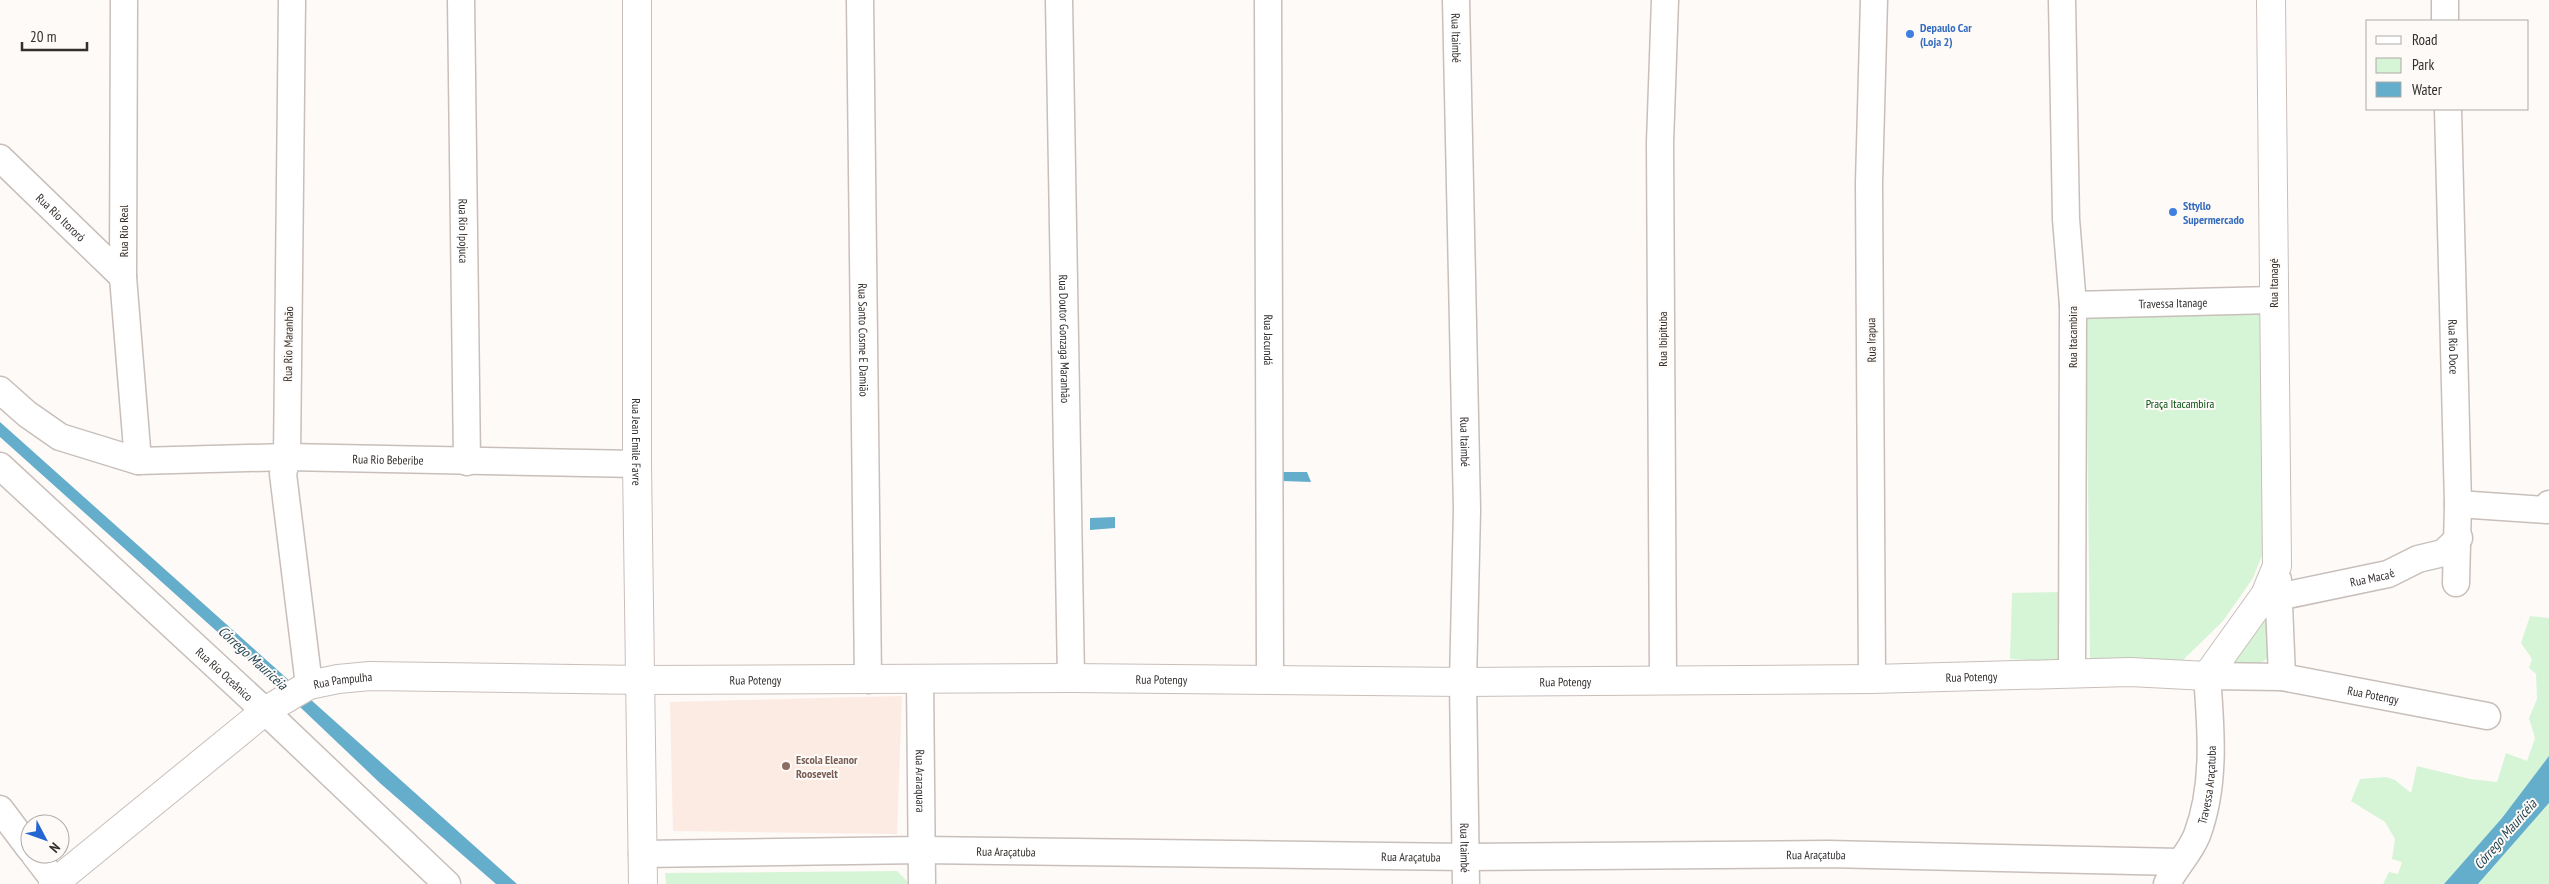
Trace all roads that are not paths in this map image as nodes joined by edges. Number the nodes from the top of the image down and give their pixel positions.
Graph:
1 (124, 0) edge
2 (292, 0) edge
3 (461, 0) edge
4 (637, 0) edge
5 (860, 0) edge
6 (1059, 0) edge
7 (1268, 0) edge
8 (1456, 0) edge
9 (1666, 0) edge
10 (1874, 0) edge
11 (2062, 0) edge
12 (2271, 0) edge
13 (2445, 0) edge
14 (2446, 20) edge
15 (2448, 110) edge
16 (0, 158) edge
17 (123, 277) junction
18 (2273, 300) junction
19 (2073, 305) junction
20 (0, 390) edge
21 (287, 457) junction
22 (138, 461) junction
23 (467, 462) junction
24 (637, 464) junction
25 (0, 466) edge
26 (2458, 504) junction
27 (2549, 504) edge
28 (2459, 538) junction
29 (2277, 566) junction
30 (2456, 583) dead end
31 (2278, 597) junction
32 (2072, 673) junction
33 (2206, 676) junction
34 (2282, 677) junction
35 (1071, 678) junction
36 (920, 679) junction
37 (1270, 679) junction
38 (1663, 679) junction
39 (641, 680) junction
40 (868, 680) junction
41 (1872, 680) junction
42 (1464, 682) junction
43 (306, 686) junction
44 (272, 706) junction
45 (2487, 716) dead end
46 (0, 809) edge
47 (20, 836) edge
48 (922, 850) junction
49 (642, 854) junction
50 (1465, 857) junction
51 (41, 864) edge
52 (2173, 873) edge
53 (55, 883) edge
54 (448, 884) edge
55 (643, 884) edge
56 (922, 884) edge
57 (1466, 884) edge

1 - 17 street, Rua Rio Real
2 - 21 street, Rua Rio Maranhão
3 - 23 street, Rua Rio Ipojuca
4 - 24 main road, Rua Jean Emile Favre
5 - 40 street, Rua Santo Cosme E Damião
6 - 35 street, Rua Doutor Gonzaga Maranhão
7 - 37 street, Rua Jacundá
8 - 42 street, Rua Itaimbé
9 - 38 street, Rua Ibipituba
10 - 41 street, Rua Irapua
11 - 19 street, Rua Itacambira
12 - 18 main road, Rua Itanagé
13 - 14 street
15 - 26 street, Rua Rio Doce
16 - 17 street, Rua Rio Itororó
17 - 22 street, Rua Rio Real
18 - 19 street, Travessa Itanage
18 - 29 main road, Rua Itanagé
19 - 32 street, Rua Itacambira
20 - 22 street
21 - 22 street, Rua Rio Beberibe
21 - 23 street, Rua Rio Beberibe
21 - 43 street, Rua Rio Maranhão
23 - 24 street, Rua Rio Beberibe
24 - 39 main road, Rua Jean Emile Favre
25 - 44 street, Rua Rio Oceânico
26 - 27 street
26 - 28 street, Rua Rio Doce
28 - 30 street, Rua Rio Doce
28 - 31 street, Rua Macaé
29 - 31 street, Rua Itanagé
29 - 33 main road, Rua Itanagé
31 - 34 street, Rua Itanagé
32 - 33 main road, Rua Potengy
32 - 41 main road, Rua Potengy
33 - 34 street, Rua Potengy
33 - 52 street, Travessa Araçatuba
34 - 45 street, Rua Potengy
35 - 36 main road, Rua Potengy
35 - 37 main road, Rua Potengy
36 - 40 main road, Rua Potengy
36 - 48 street, Rua Araraquara
37 - 42 main road, Rua Potengy
38 - 41 main road, Rua Potengy
38 - 42 main road, Rua Potengy
39 - 40 main road, Rua Potengy
39 - 43 main road, Rua Pampulha
39 - 49 main road, Rua Jean Emile Favre
42 - 50 street, Rua Itaimbé
43 - 44 main road, Rua Pampulha
44 - 53 main road, Rua Pampulha
44 - 54 street, Rua Rio Oceânico
46 - 47 street
48 - 49 street, Rua Araçatuba
48 - 50 street, Rua Araçatuba
48 - 56 street, Rua Araraquara
49 - 55 main road, Rua Jean Emile Favre
50 - 52 street, Rua Araçatuba
50 - 57 street, Rua Itaimbé
51 - 53 street

